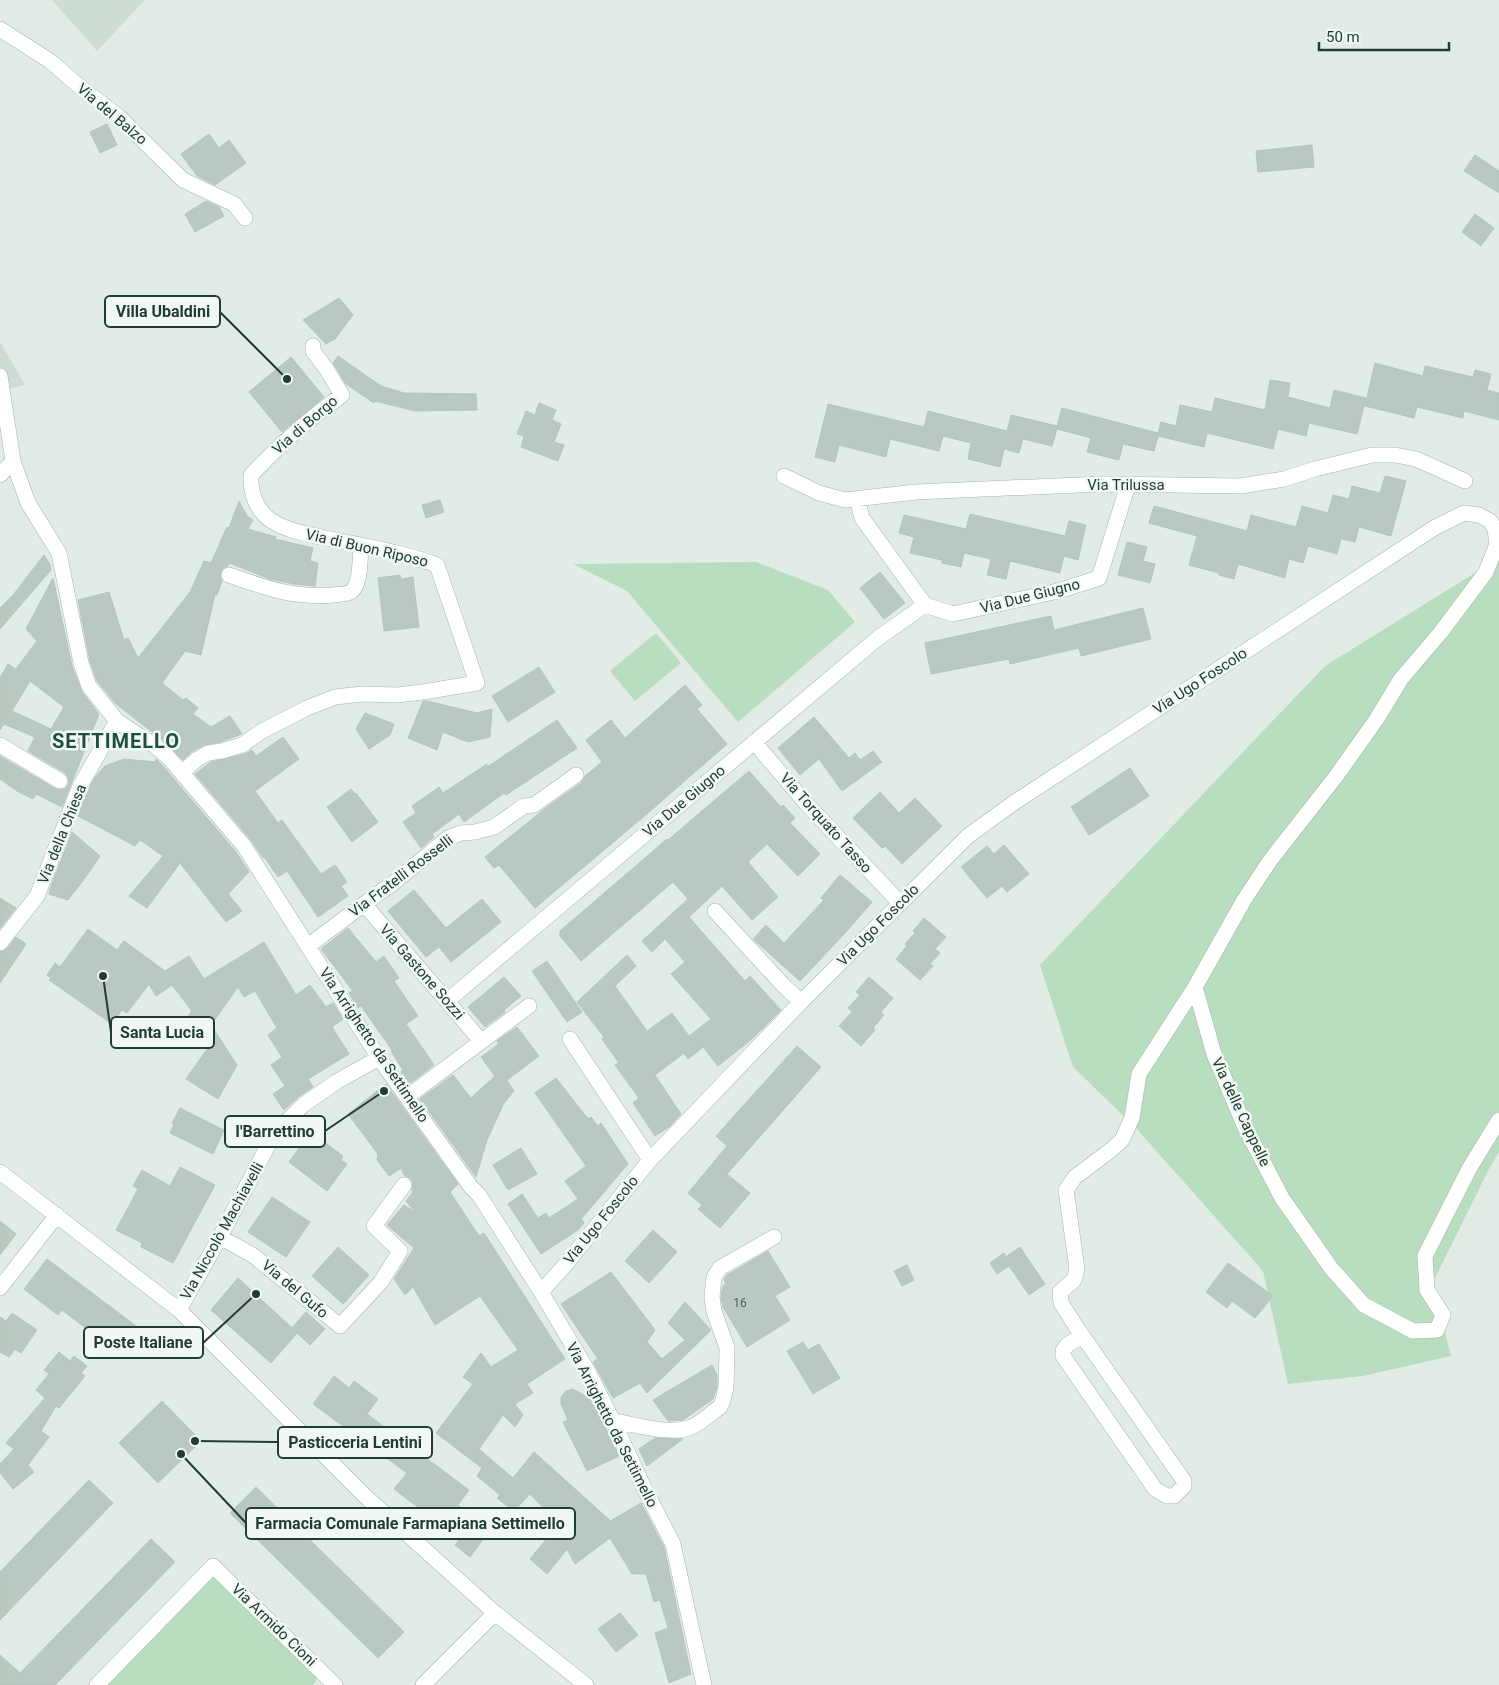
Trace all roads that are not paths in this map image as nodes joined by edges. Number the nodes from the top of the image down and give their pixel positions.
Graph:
1 (0, 29) edge
2 (245, 218) dead end
3 (313, 346) dead end
4 (0, 376) edge
5 (13, 461) junction
6 (0, 475) edge
7 (251, 475) joint
8 (784, 476) dead end
9 (1465, 481) dead end
10 (1128, 485) junction
11 (857, 499) junction
12 (361, 546) junction
13 (229, 575) dead end
14 (925, 605) junction
15 (117, 721) junction
16 (754, 742) junction
17 (0, 745) edge
18 (183, 772) junction
19 (576, 775) dead end
20 (70, 787) junction
21 (900, 903) junction
22 (364, 904) junction
23 (715, 911) dead end
24 (0, 943) edge
25 (308, 946) junction
26 (1195, 987) junction
27 (447, 1000) junction
28 (802, 1002) junction
29 (529, 1006) dead end
30 (570, 1039) dead end
31 (481, 1041) junction
32 (379, 1058) junction
33 (406, 1097) junction
34 (1499, 1120) edge
35 (650, 1160) junction
36 (0, 1172) edge
37 (404, 1184) dead end
38 (57, 1215) junction
39 (220, 1237) junction
40 (774, 1237) dead end
41 (0, 1288) edge
42 (541, 1292) junction
43 (178, 1310) junction
44 (1082, 1336) junction
45 (613, 1421) junction
46 (495, 1613) junction
47 (328, 1682) edge
48 (97, 1685) edge
49 (423, 1685) edge
50 (586, 1685) edge
51 (704, 1685) edge

1 - 2 street, Via del Balzo
3 - 7 street, Via di Borgo
4 - 5 street, Via Arrighetto da Settimello
5 - 6 street
5 - 15 street, Via Arrighetto da Settimello
7 - 12 street, Via di Buon Riposo
8 - 11 street, Via Trilussa
9 - 10 street, Via Trilussa
10 - 11 street, Via Trilussa
10 - 14 street, Via Due Giugno
11 - 14 street
12 - 13 street
12 - 18 street, Via di Buon Riposo
14 - 16 street, Via Due Giugno
15 - 18 street, Via Arrighetto da Settimello
15 - 20 street, Via della Chiesa
16 - 21 street, Via Torquato Tasso
16 - 27 street, Via Due Giugno
17 - 20 street
18 - 25 street, Via Arrighetto da Settimello
19 - 22 street, Via Fratelli Rosselli
20 - 24 street, Via della Chiesa
21 - 26 street, Via Ugo Foscolo
21 - 28 street, Via Ugo Foscolo
22 - 25 street, Via Fratelli Rosselli
22 - 27 street, Via Gastone Sozzi
23 - 28 street
25 - 32 street, Via Arrighetto da Settimello
26 - 34 street, Via delle Cappelle
26 - 44 street
27 - 31 street, Via Gastone Sozzi
28 - 35 street, Via Ugo Foscolo
29 - 31 street
30 - 35 street
31 - 33 street
32 - 33 street, Via Arrighetto da Settimello
32 - 39 street, Via Niccolò Machiavelli
33 - 42 street, Via Arrighetto da Settimello
35 - 42 street, Via Ugo Foscolo
36 - 38 street
37 - 39 street, Via del Gufo
38 - 41 street
38 - 43 street
39 - 43 street, Via Niccolò Machiavelli
40 - 45 street
42 - 45 street, Via Arrighetto da Settimello
43 - 46 street
44 - 44 street
45 - 51 street, Via Arrighetto da Settimello
46 - 49 street
46 - 50 street
47 - 48 street, Via Armido Cioni

